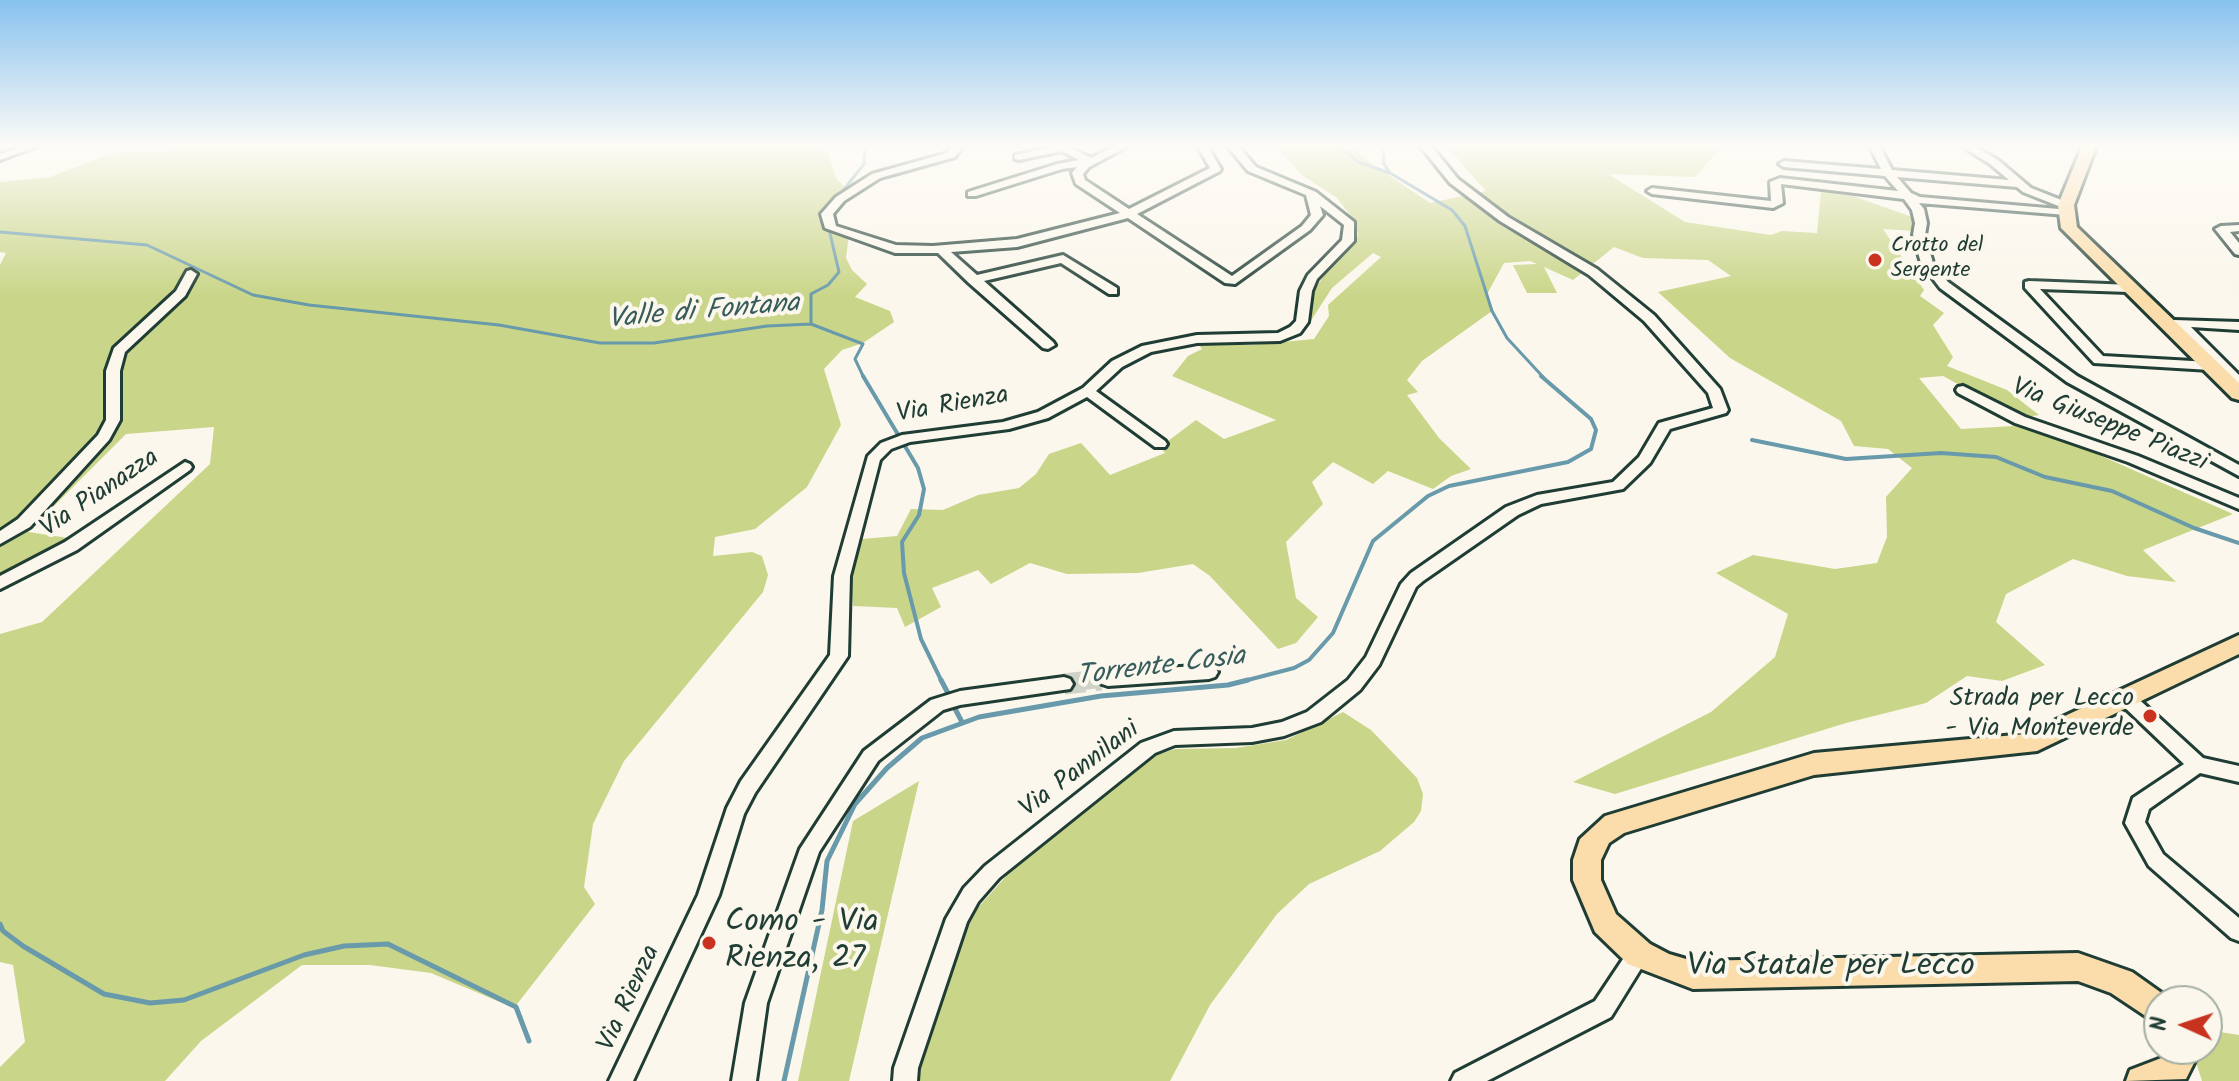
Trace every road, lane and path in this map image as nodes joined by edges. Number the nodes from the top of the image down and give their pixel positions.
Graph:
1 (842, 197) edge
2 (1102, 197) edge
3 (1161, 197) edge
4 (1309, 197) edge
5 (1317, 197) edge
6 (1476, 197) edge
7 (1708, 197) edge
8 (1776, 197) edge
9 (1909, 197) edge
10 (1912, 197) edge
11 (2045, 197) edge
12 (2070, 197) edge
13 (2066, 208) junction
14 (1127, 215) junction
15 (2239, 228) edge
16 (942, 250) junction
17 (2239, 251) edge
18 (191, 274) dead end
19 (973, 280) junction
20 (2129, 288) junction
21 (1113, 291) dead end
22 (2239, 326) edge
23 (1048, 345) dead end
24 (2210, 366) junction
25 (2239, 383) edge
26 (1963, 390) dead end
27 (1088, 391) junction
28 (2239, 394) edge
29 (1160, 444) dead end
30 (185, 467) dead end
31 (2239, 471) edge
32 (2239, 504) edge
33 (0, 539) edge
34 (0, 583) edge
35 (2239, 644) edge
36 (1209, 672) dead end
37 (1108, 679) tunnel mouth
38 (1064, 684) tunnel mouth
39 (2126, 698) junction
40 (2197, 765) junction
41 (2239, 774) edge
42 (2239, 931) edge
43 (1639, 954) junction
44 (2143, 998) edge
45 (2176, 1065) edge
46 (621, 1081) edge
47 (744, 1081) edge
48 (905, 1081) edge
49 (1463, 1081) edge
50 (2142, 1081) edge

1 - 16 street
2 - 14 street
3 - 14 street
4 - 14 street
5 - 27 street, Via Rienza
6 - 48 street, Via Pannilani
7 - 8 street
9 - 31 street
10 - 13 street
11 - 13 street
12 - 13 main road
13 - 20 main road
14 - 16 street
15 - 17 street
16 - 19 street
18 - 33 street, Via Pianazza
19 - 21 street
19 - 23 street
20 - 24 main road
20 - 24 street
22 - 25 street
24 - 28 main road
26 - 32 street, Via Giuseppe Piazzi
27 - 29 street
27 - 46 street, Via Rienza
30 - 34 street, Via Pianazza
35 - 39 main road, Via Statale per Lecco
36 - 37 street
38 - 47 street
39 - 40 street
39 - 43 main road, Via Statale per Lecco
40 - 41 street
40 - 42 street
43 - 44 main road, Via Statale per Lecco
43 - 49 street
45 - 50 main road

